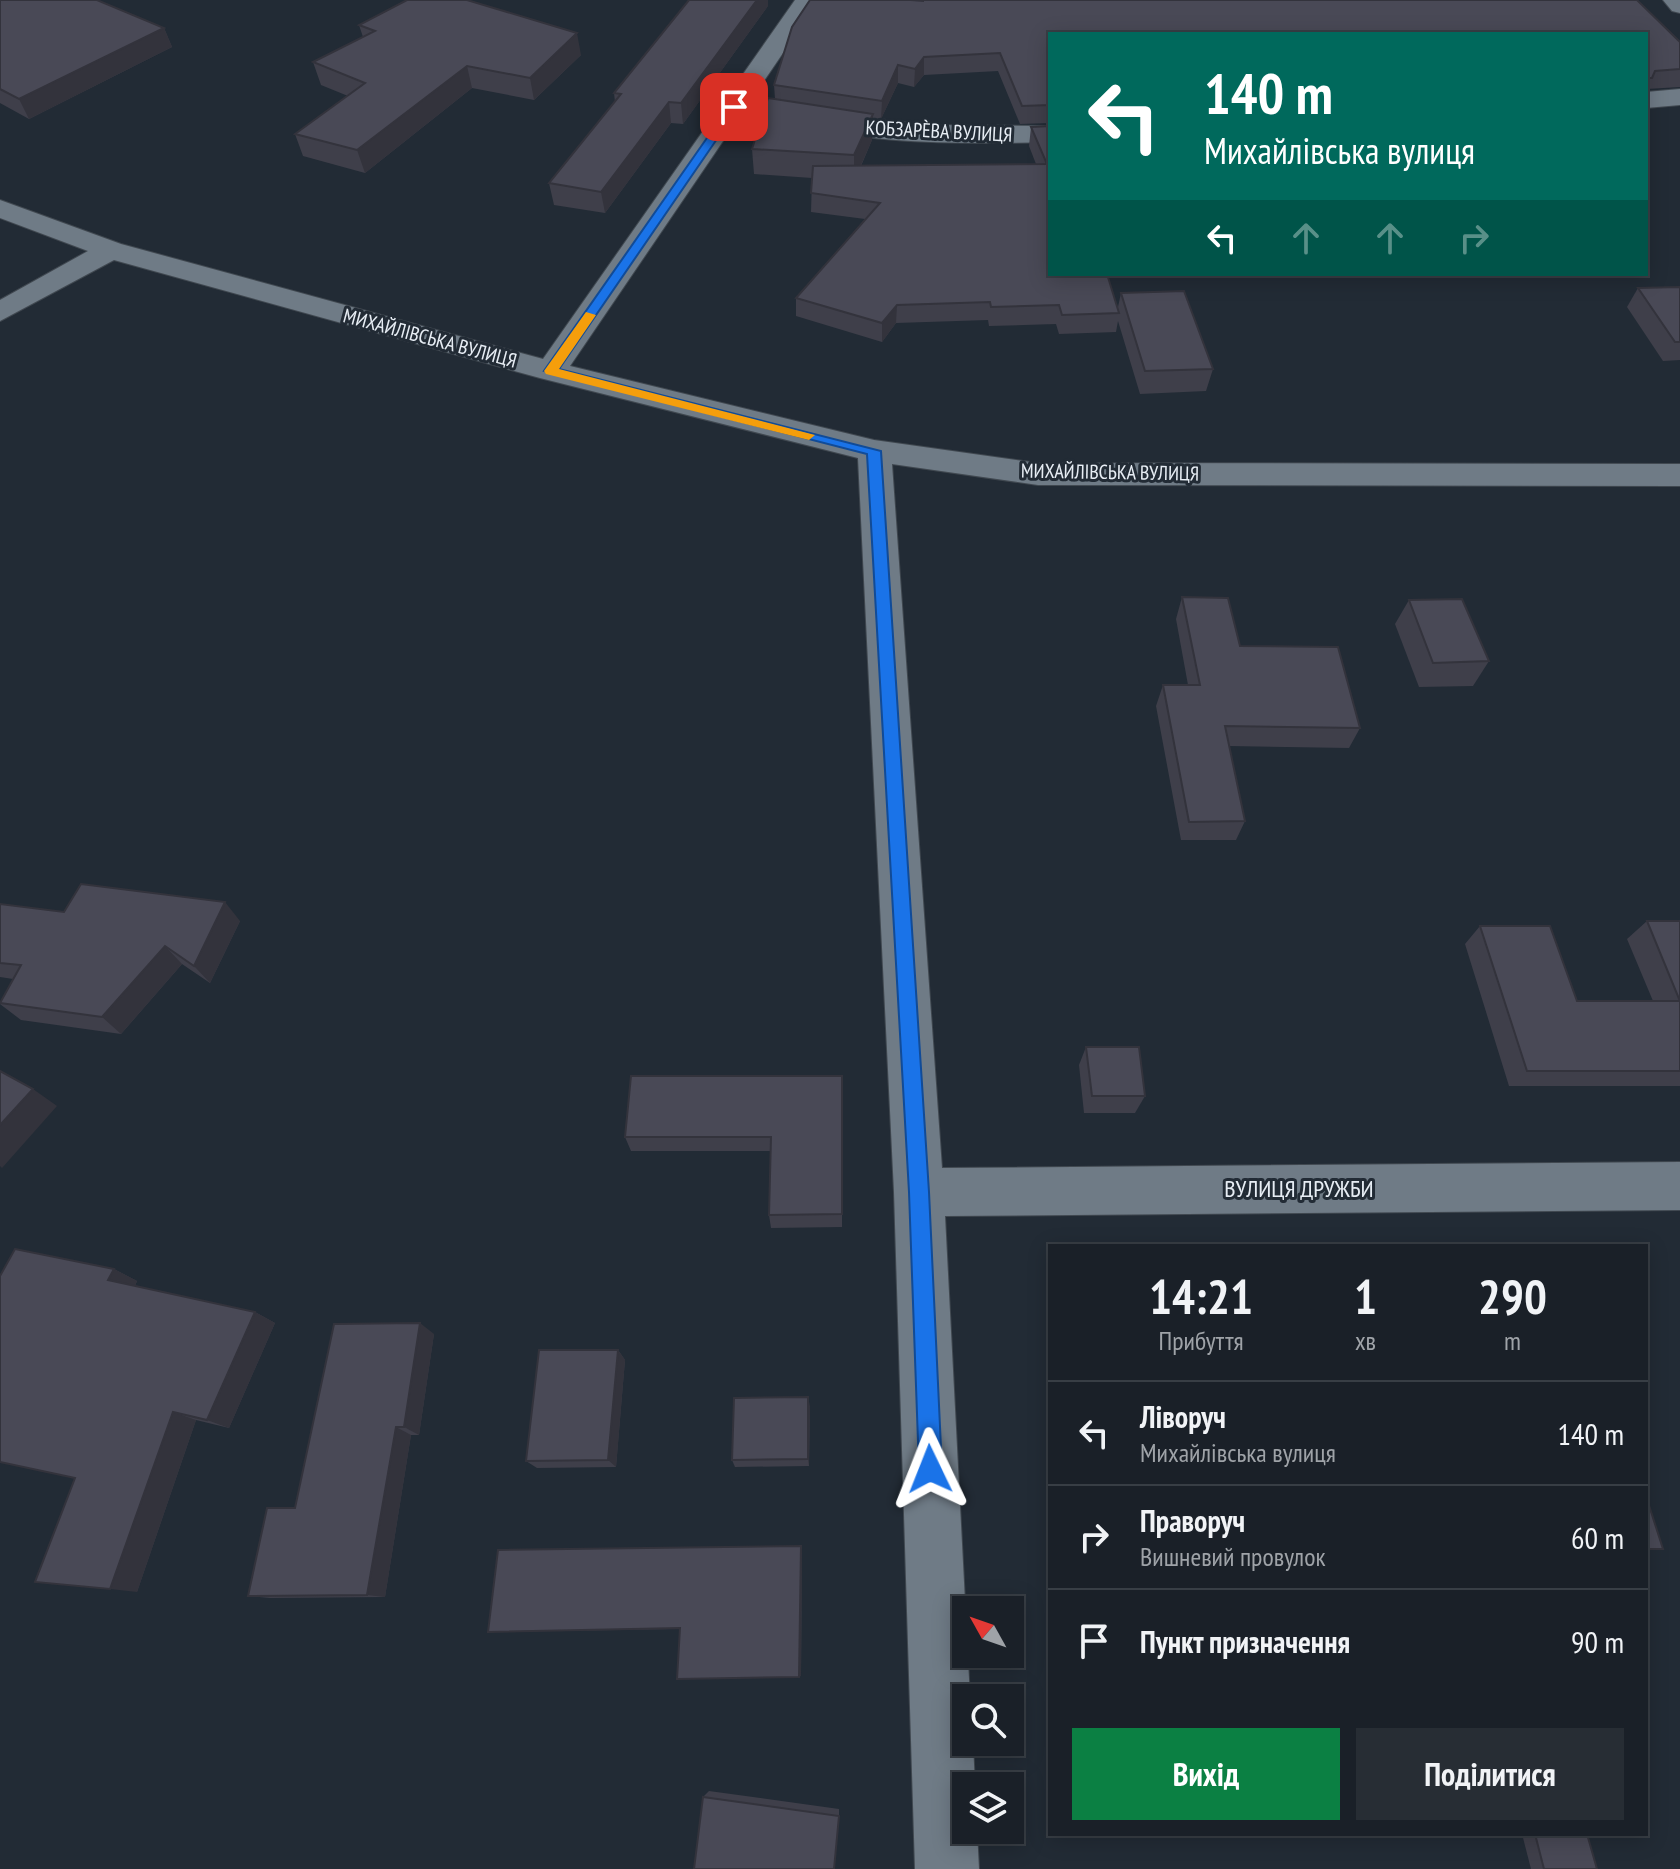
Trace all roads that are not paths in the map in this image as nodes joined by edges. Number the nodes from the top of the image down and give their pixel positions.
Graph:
1 (807, 0) edge
2 (1675, 0) edge
3 (1680, 6) edge
4 (1680, 97) edge
5 (1648, 100) edge
6 (734, 107) junction
7 (762, 112) edge
8 (790, 116) edge
9 (1048, 134) edge
10 (0, 208) edge
11 (111, 250) junction
12 (0, 312) edge
13 (551, 371) junction
14 (874, 451) junction
15 (1680, 475) edge
16 (1680, 1186) edge
17 (919, 1192) junction
18 (947, 1869) edge

1 - 6 street
2 - 3 street
4 - 5 street
6 - 7 street
6 - 13 street
8 - 9 street, КОБЗАРÈВА ВУЛИЦЯ
10 - 11 street, МИХАЙЛІВСЬКА ВУЛИЦЯ
11 - 12 street
11 - 13 street, МИХАЙЛІВСЬКА ВУЛИЦЯ
13 - 14 street, МИХАЙЛІВСЬКА ВУЛИЦЯ
14 - 15 street, МИХАЙЛІВСЬКА ВУЛИЦЯ
14 - 17 street
16 - 17 street, ВУЛИЦЯ ДРУЖБИ
17 - 18 street

